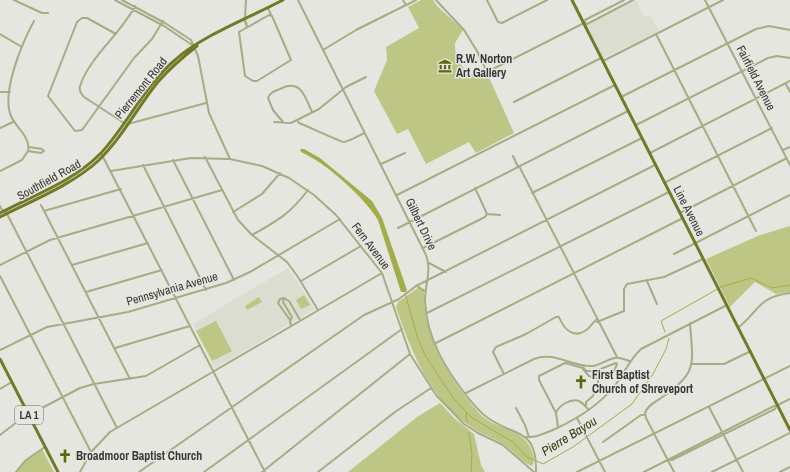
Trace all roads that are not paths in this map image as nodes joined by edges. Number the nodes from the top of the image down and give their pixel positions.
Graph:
1 (14, 0) edge
2 (115, 0) edge
3 (122, 0) edge
4 (246, 0) edge
5 (283, 0) edge
6 (298, 0) edge
7 (403, 0) edge
8 (416, 0) edge
9 (436, 0) edge
10 (487, 0) edge
11 (547, 0) edge
12 (572, 0) edge
13 (624, 0) edge
14 (633, 0) edge
15 (705, 0) edge
16 (723, 0) edge
17 (406, 5) junction
18 (134, 6) junction
19 (709, 7) junction
20 (268, 8) junction
21 (133, 9) junction
22 (48, 13) dead end
23 (271, 15) junction
24 (245, 20) junction
25 (34, 22) dead end
26 (162, 23) junction
27 (584, 23) junction
28 (247, 27) junction
29 (790, 30) edge
30 (0, 34) edge
31 (116, 34) junction
32 (656, 34) junction
33 (728, 43) junction
34 (22, 47) junction
35 (194, 47) junction
36 (323, 50) junction
37 (790, 58) edge
38 (602, 59) junction
39 (675, 70) junction
40 (742, 72) junction
41 (366, 77) dead end
42 (790, 81) edge
43 (786, 84) junction
44 (615, 85) junction
45 (343, 90) junction
46 (0, 92) edge
47 (10, 92) junction
48 (790, 92) edge
49 (621, 97) junction
50 (689, 98) junction
51 (757, 100) junction
52 (514, 102) dead end
53 (206, 103) junction
54 (98, 107) junction
55 (628, 111) junction
56 (312, 112) junction
57 (297, 120) junction
58 (14, 121) junction
59 (274, 122) dead end
60 (284, 123) junction
61 (126, 124) junction
62 (636, 125) junction
63 (703, 126) junction
64 (0, 128) edge
65 (772, 128) junction
66 (365, 132) junction
67 (642, 138) junction
68 (29, 147) junction
69 (790, 147) edge
70 (783, 150) junction
71 (28, 151) junction
72 (405, 153) dead end
73 (650, 153) junction
74 (102, 154) junction
75 (718, 155) junction
76 (512, 156) dead end
77 (205, 157) junction
78 (787, 158) junction
79 (230, 159) junction
80 (173, 160) junction
81 (381, 164) junction
82 (143, 165) junction
83 (656, 165) junction
84 (790, 165) edge
85 (518, 167) junction
86 (0, 171) edge
87 (111, 171) junction
88 (280, 174) junction
89 (664, 183) junction
90 (733, 186) junction
91 (475, 188) junction
92 (121, 189) junction
93 (222, 190) junction
94 (308, 190) junction
95 (669, 192) junction
96 (532, 193) junction
97 (790, 194) edge
98 (397, 196) junction
99 (193, 199) junction
100 (41, 205) dead end
101 (0, 206) edge
102 (164, 207) junction
103 (44, 211) junction
104 (233, 212) junction
105 (4, 213) edge
106 (680, 213) junction
107 (487, 214) junction
108 (500, 215) dead end
109 (134, 216) junction
110 (748, 216) junction
111 (0, 217) edge
112 (683, 218) junction
113 (340, 219) junction
114 (546, 220) junction
115 (410, 222) junction
116 (398, 228) dead end
117 (756, 231) dead end
118 (252, 235) junction
119 (58, 237) junction
120 (148, 243) junction
121 (695, 243) junction
122 (361, 246) junction
123 (559, 247) junction
124 (423, 248) junction
125 (26, 251) junction
126 (674, 254) dead end
127 (279, 255) junction
128 (703, 259) junction
129 (429, 263) junction
130 (0, 265) edge
131 (72, 265) junction
132 (162, 270) junction
133 (382, 272) junction
134 (446, 272) junction
135 (573, 274) junction
136 (0, 276) edge
137 (234, 280) junction
138 (301, 281) junction
139 (427, 281) junction
140 (647, 281) junction
141 (415, 287) junction
142 (206, 290) junction
143 (86, 292) junction
144 (426, 292) junction
145 (790, 293) edge
146 (176, 298) junction
147 (284, 298) junction
148 (393, 302) junction
149 (657, 304) dead end
150 (727, 305) junction
151 (318, 310) junction
152 (427, 313) junction
153 (99, 318) junction
154 (290, 320) junction
155 (300, 320) junction
156 (597, 321) junction
157 (690, 323) junction
158 (63, 324) junction
159 (190, 326) junction
160 (291, 326) junction
161 (738, 327) junction
162 (402, 329) junction
163 (30, 334) junction
164 (434, 344) junction
165 (200, 345) junction
166 (114, 348) junction
167 (0, 350) edge
168 (751, 351) junction
169 (410, 354) junction
170 (616, 357) junction
171 (0, 359) edge
172 (630, 361) junction
173 (692, 364) junction
174 (790, 366) edge
175 (584, 368) junction
176 (214, 371) junction
177 (504, 374) junction
178 (130, 379) junction
179 (599, 379) junction
180 (765, 379) junction
181 (12, 382) junction
182 (94, 384) junction
183 (431, 388) junction
184 (0, 389) edge
185 (465, 393) junction
186 (62, 398) junction
187 (790, 399) edge
188 (580, 401) junction
189 (586, 402) junction
190 (709, 406) junction
191 (777, 406) junction
192 (232, 407) junction
193 (586, 407) junction
194 (516, 408) dead end
195 (589, 410) junction
196 (556, 413) junction
197 (29, 415) junction
198 (645, 415) junction
199 (577, 418) junction
200 (558, 427) junction
201 (117, 428) junction
202 (790, 430) edge
203 (723, 433) junction
204 (790, 433) edge
205 (654, 434) junction
206 (0, 435) edge
207 (524, 437) junction
208 (529, 437) junction
209 (249, 440) junction
210 (603, 442) dead end
211 (45, 447) junction
212 (91, 452) junction
213 (668, 460) junction
214 (736, 460) junction
215 (600, 461) junction
216 (790, 467) edge
217 (264, 471) edge
218 (16, 472) edge
219 (58, 472) edge
220 (80, 472) edge
221 (139, 472) edge
222 (204, 472) edge
223 (318, 472) edge
224 (535, 472) edge
225 (578, 472) edge
226 (605, 472) edge
227 (644, 472) edge
228 (674, 472) edge
229 (712, 472) edge
230 (743, 472) edge
231 (780, 472) edge

1 - 22 street
2 - 21 street
3 - 18 street
4 - 24 street
5 - 20 main road, Pierremont Road
6 - 36 street, Gilbert Drive
7 - 17 street
8 - 17 street
9 - 27 street
10 - 11 street
12 - 27 main road, Line Avenue
13 - 27 street
14 - 27 street
15 - 19 street, Fairfield Avenue
16 - 19 street
17 - 36 street
18 - 21 street
18 - 26 street
19 - 32 street
19 - 33 street, Fairfield Avenue
20 - 23 street
20 - 24 main road, Pierremont Road
21 - 26 street
21 - 31 street
23 - 28 street
23 - 28 street
24 - 28 street
24 - 35 main road, Pierremont Road
25 - 34 street
26 - 35 street
26 - 54 street
27 - 38 main road, Line Avenue
29 - 33 street
30 - 34 street
31 - 54 street
31 - 54 street
32 - 38 street
32 - 39 street
33 - 39 street
33 - 40 street, Fairfield Avenue
34 - 47 street
35 - 53 street
35 - 61 main road, Pierremont Road
36 - 45 street, Gilbert Drive
37 - 40 street
38 - 44 main road, Line Avenue
38 - 52 street
39 - 49 street
39 - 50 street
40 - 50 street
40 - 51 street, Fairfield Avenue
41 - 45 street
42 - 43 street
43 - 48 street
43 - 51 street
44 - 49 main road, Line Avenue
44 - 98 street
45 - 56 street
45 - 66 street, Gilbert Drive
46 - 47 street
47 - 58 street
49 - 55 main road, Line Avenue
50 - 62 street
50 - 63 street
51 - 63 street
51 - 65 street, Fairfield Avenue
53 - 61 street
53 - 79 street
54 - 61 street
55 - 62 main road, Line Avenue
55 - 85 street
56 - 57 street
56 - 60 street
57 - 60 street
57 - 66 street
58 - 64 street
58 - 68 street
59 - 60 street
61 - 74 main road, Pierremont Road
62 - 67 main road, Line Avenue
63 - 73 street
63 - 75 street
65 - 70 street, Fairfield Avenue
65 - 75 street
66 - 81 street, Gilbert Drive
67 - 73 main road, Line Avenue
67 - 96 street
68 - 71 street
68 - 71 street
69 - 70 street
70 - 78 street, Fairfield Avenue
71 - 86 street
72 - 81 street
73 - 83 main road, Line Avenue
74 - 87 street
74 - 105 main road, Southfield Road
75 - 89 street
75 - 90 street
76 - 85 street
77 - 79 street, Fern Avenue
77 - 80 street, Fern Avenue
77 - 93 street
78 - 84 street, Fairfield Avenue
78 - 90 street
79 - 88 street, Fern Avenue
80 - 82 street, Fern Avenue
80 - 99 street
81 - 98 street, Gilbert Drive
82 - 87 street, Fern Avenue
82 - 102 street
83 - 89 main road, Line Avenue
83 - 114 street
85 - 91 street
85 - 96 street
87 - 92 street
88 - 94 street, Fern Avenue
88 - 104 street
89 - 95 main road, Line Avenue
90 - 106 street
90 - 110 street
91 - 107 street
91 - 115 street
92 - 103 street
92 - 109 street
93 - 99 street
93 - 104 street
94 - 113 street, Fern Avenue
94 - 118 street
95 - 106 main road, Line Avenue
95 - 123 street
96 - 114 street
97 - 110 street
98 - 115 street, Gilbert Drive
99 - 102 street
99 - 137 street
100 - 103 street
101 - 105 street
102 - 109 street
102 - 142 street
103 - 119 street
104 - 118 street
105 - 111 main road, Southfield Road
105 - 125 street
106 - 112 main road, Line Avenue
107 - 108 street
107 - 124 street
109 - 119 street
109 - 120 street
110 - 117 street
110 - 121 street
112 - 121 main road, Line Avenue
112 - 135 street
113 - 122 street, Fern Avenue
113 - 127 street, Pennsylvania Avenue
114 - 123 street
114 - 134 street
115 - 116 street
115 - 124 street, Gilbert Drive
118 - 127 street
119 - 125 street
119 - 131 street
120 - 131 street
120 - 132 street
121 - 126 street
121 - 128 main road, Line Avenue
122 - 133 street, Fern Avenue
122 - 138 street
123 - 135 street
123 - 152 street
124 - 129 street, Gilbert Drive
125 - 130 street
125 - 158 street
127 - 137 street, Pennsylvania Avenue
127 - 138 street
128 - 140 street
128 - 150 main road, Line Avenue
129 - 134 street
129 - 139 street, Gilbert Drive
131 - 143 street
132 - 143 street
132 - 146 street
133 - 148 street, Fern Avenue
133 - 151 street
134 - 139 street
135 - 156 street
135 - 164 street
136 - 163 street
137 - 142 street, Pennsylvania Avenue
138 - 151 street
139 - 141 street
139 - 144 street, Gilbert Drive
140 - 149 street
140 - 156 street
141 - 144 street
141 - 148 street
142 - 146 street, Pennsylvania Avenue
143 - 153 street
144 - 152 street, Gilbert Drive
145 - 161 street
146 - 153 street, Pennsylvania Avenue
146 - 159 street
147 - 154 street
147 - 154 street
147 - 155 street
148 - 162 street, Fern Avenue
148 - 192 street
150 - 157 street
150 - 161 main road, Line Avenue
151 - 155 street
152 - 164 street, Gilbert Drive
153 - 158 street, Pennsylvania Avenue
153 - 166 street
154 - 160 street
155 - 160 street
156 - 170 street
156 - 177 street
157 - 172 street
157 - 173 street
158 - 163 street, Pennsylvania Avenue
158 - 182 street
159 - 165 street
159 - 166 street
160 - 176 street
161 - 168 main road, Line Avenue
162 - 169 street, Fern Avenue
162 - 209 street
163 - 167 street, Pennsylvania Avenue
163 - 186 street
164 - 185 street, Gilbert Drive
165 - 176 street
165 - 178 street
166 - 178 street
168 - 173 street
168 - 180 main road, Line Avenue
169 - 183 street, Fern Avenue
169 - 217 street
170 - 172 street
170 - 175 street
171 - 181 main road, LA 1
172 - 195 street
173 - 198 street
174 - 180 street
175 - 177 street
175 - 179 street
175 - 179 street
175 - 196 street
176 - 192 street
176 - 201 street
177 - 185 street
178 - 182 street
179 - 189 street
180 - 190 street
180 - 191 main road, Line Avenue
181 - 184 street
181 - 197 main road, LA 1
182 - 186 street
182 - 201 street
183 - 223 street
183 - 224 street, Fern Avenue
185 - 207 street, Gilbert Drive
186 - 197 street
186 - 212 street
187 - 191 street
188 - 189 street
188 - 193 street
188 - 196 street
189 - 193 street
190 - 203 street
190 - 205 street
191 - 202 main road, Line Avenue
191 - 203 street
192 - 209 street
192 - 221 street
193 - 195 street
194 - 208 street
195 - 199 street
196 - 200 street
197 - 206 street
197 - 211 main road, LA 1
198 - 205 street
198 - 210 street
199 - 200 street
199 - 215 street
200 - 208 street
201 - 212 street
203 - 213 street
203 - 214 street
204 - 214 street
205 - 213 street
205 - 215 street
207 - 208 street
207 - 224 street
209 - 217 street
209 - 222 street
211 - 218 street
211 - 219 main road, LA 1
212 - 220 street
213 - 227 street
213 - 228 street
214 - 229 street
214 - 230 street
215 - 225 street
215 - 226 street
216 - 231 street

